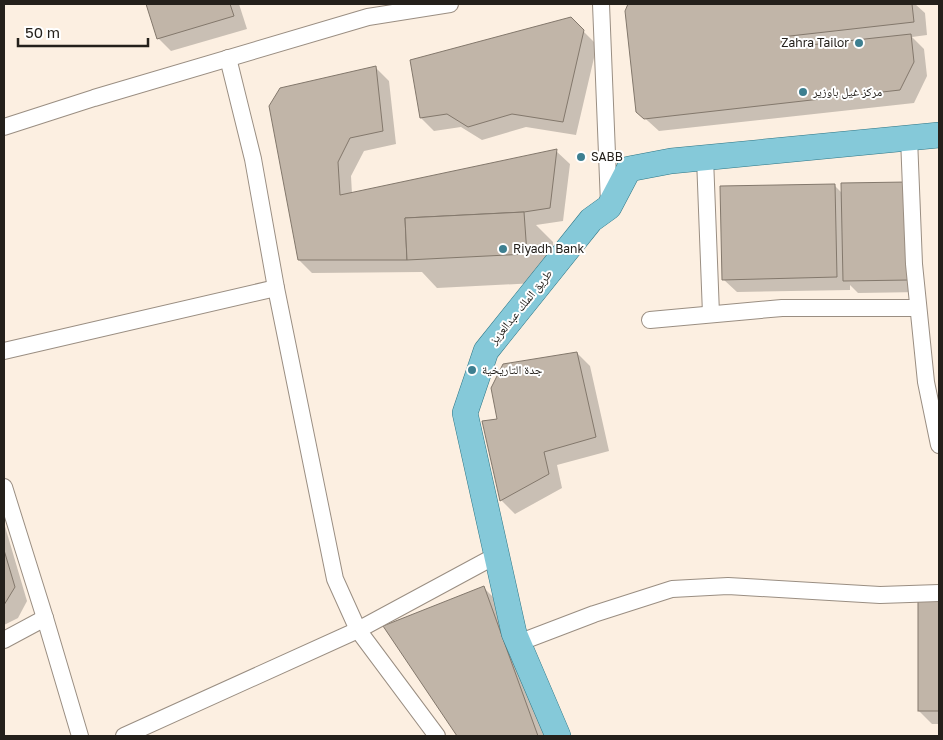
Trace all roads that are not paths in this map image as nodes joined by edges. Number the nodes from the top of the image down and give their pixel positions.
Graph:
1 (450, 4) edge
2 (601, 4) edge
3 (228, 58) junction
4 (4, 127) edge
5 (939, 135) edge
6 (909, 138) junction
7 (705, 158) junction
8 (609, 207) junction
9 (276, 288) junction
10 (918, 308) junction
11 (711, 314) junction
12 (650, 320) dead end
13 (4, 351) edge
14 (939, 445) edge
15 (4, 487) edge
16 (497, 555) junction
17 (939, 593) edge
18 (45, 618) junction
19 (358, 630) junction
20 (4, 640) edge
21 (518, 643) junction
22 (80, 736) edge
23 (124, 736) edge
24 (437, 736) edge
25 (558, 736) edge

1 - 3 street
2 - 8 street
3 - 4 street
3 - 9 street
5 - 6 main road, طريق الملك عبدالعزيز
6 - 7 main road, طريق الملك عبدالعزيز
6 - 10 street
7 - 8 main road, طريق الملك عبدالعزيز
7 - 11 street
8 - 16 main road, طريق الملك عبدالعزيز
9 - 13 street
9 - 19 street
10 - 11 street
10 - 14 street
11 - 12 street
15 - 18 street
16 - 19 street
16 - 21 main road, طريق الملك عبدالعزيز
17 - 21 street
18 - 20 street
18 - 22 street
19 - 23 street
19 - 24 street
21 - 25 main road, طريق الملك عبدالعزيز

